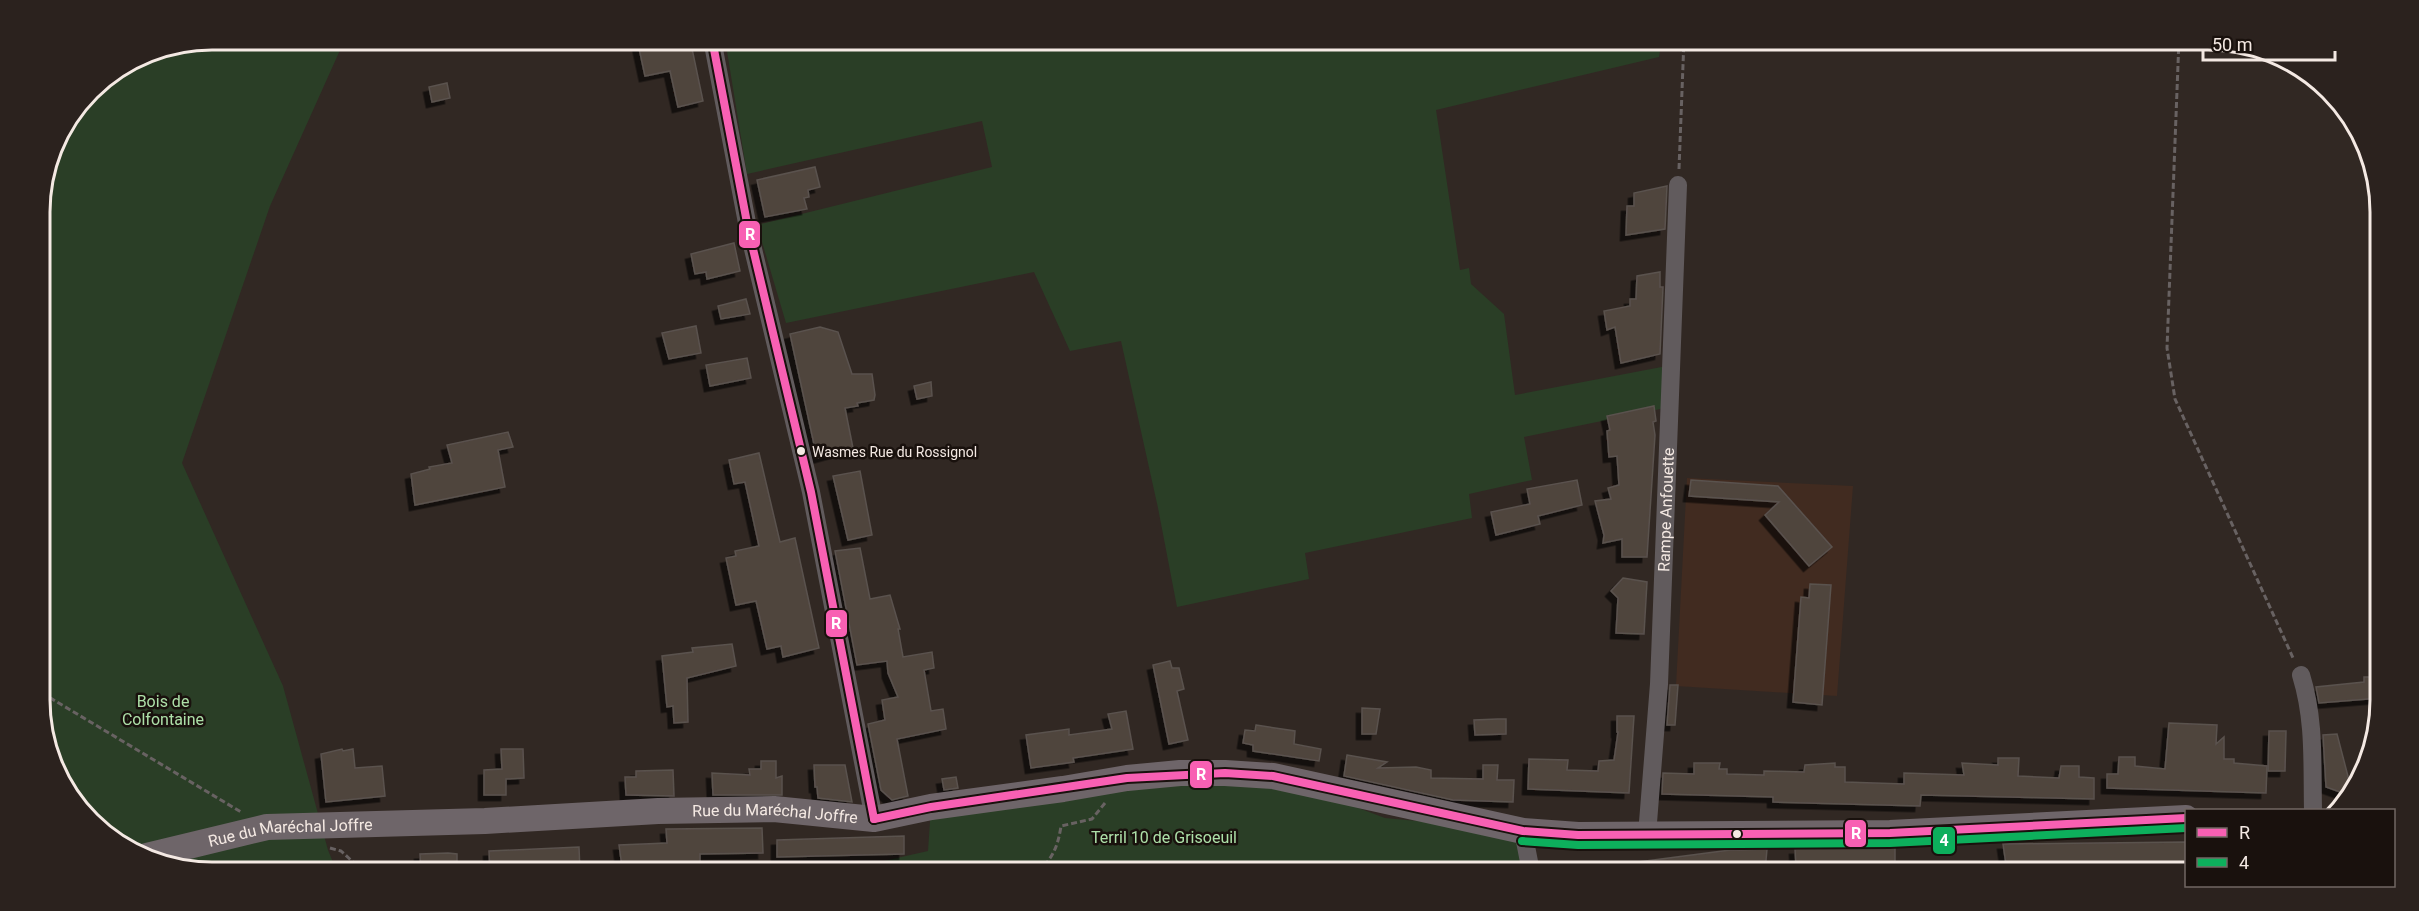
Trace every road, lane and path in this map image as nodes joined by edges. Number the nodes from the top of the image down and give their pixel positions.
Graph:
1 (714, 50) edge
2 (1684, 50) edge
3 (2179, 50) edge
4 (1678, 185) joint
5 (2301, 675) joint
6 (50, 698) edge
7 (1106, 802) dead end
8 (2313, 809) edge
9 (2185, 818) edge
10 (874, 819) junction
11 (267, 827) junction
12 (1523, 831) junction
13 (1647, 835) junction
14 (160, 853) edge
15 (1529, 861) edge
16 (1048, 862) edge

1 - 10 street
2 - 4 path
3 - 5 path
4 - 13 street, Rampe Anfouette
5 - 8 street
6 - 11 path
7 - 16 path
9 - 13 street, Rue du Maréchal Joffre
10 - 11 street, Rue du Maréchal Joffre
10 - 12 street, Rue du Maréchal Joffre
11 - 14 street, Rue du Maréchal Joffre
12 - 13 street, Rue du Maréchal Joffre
12 - 15 street

